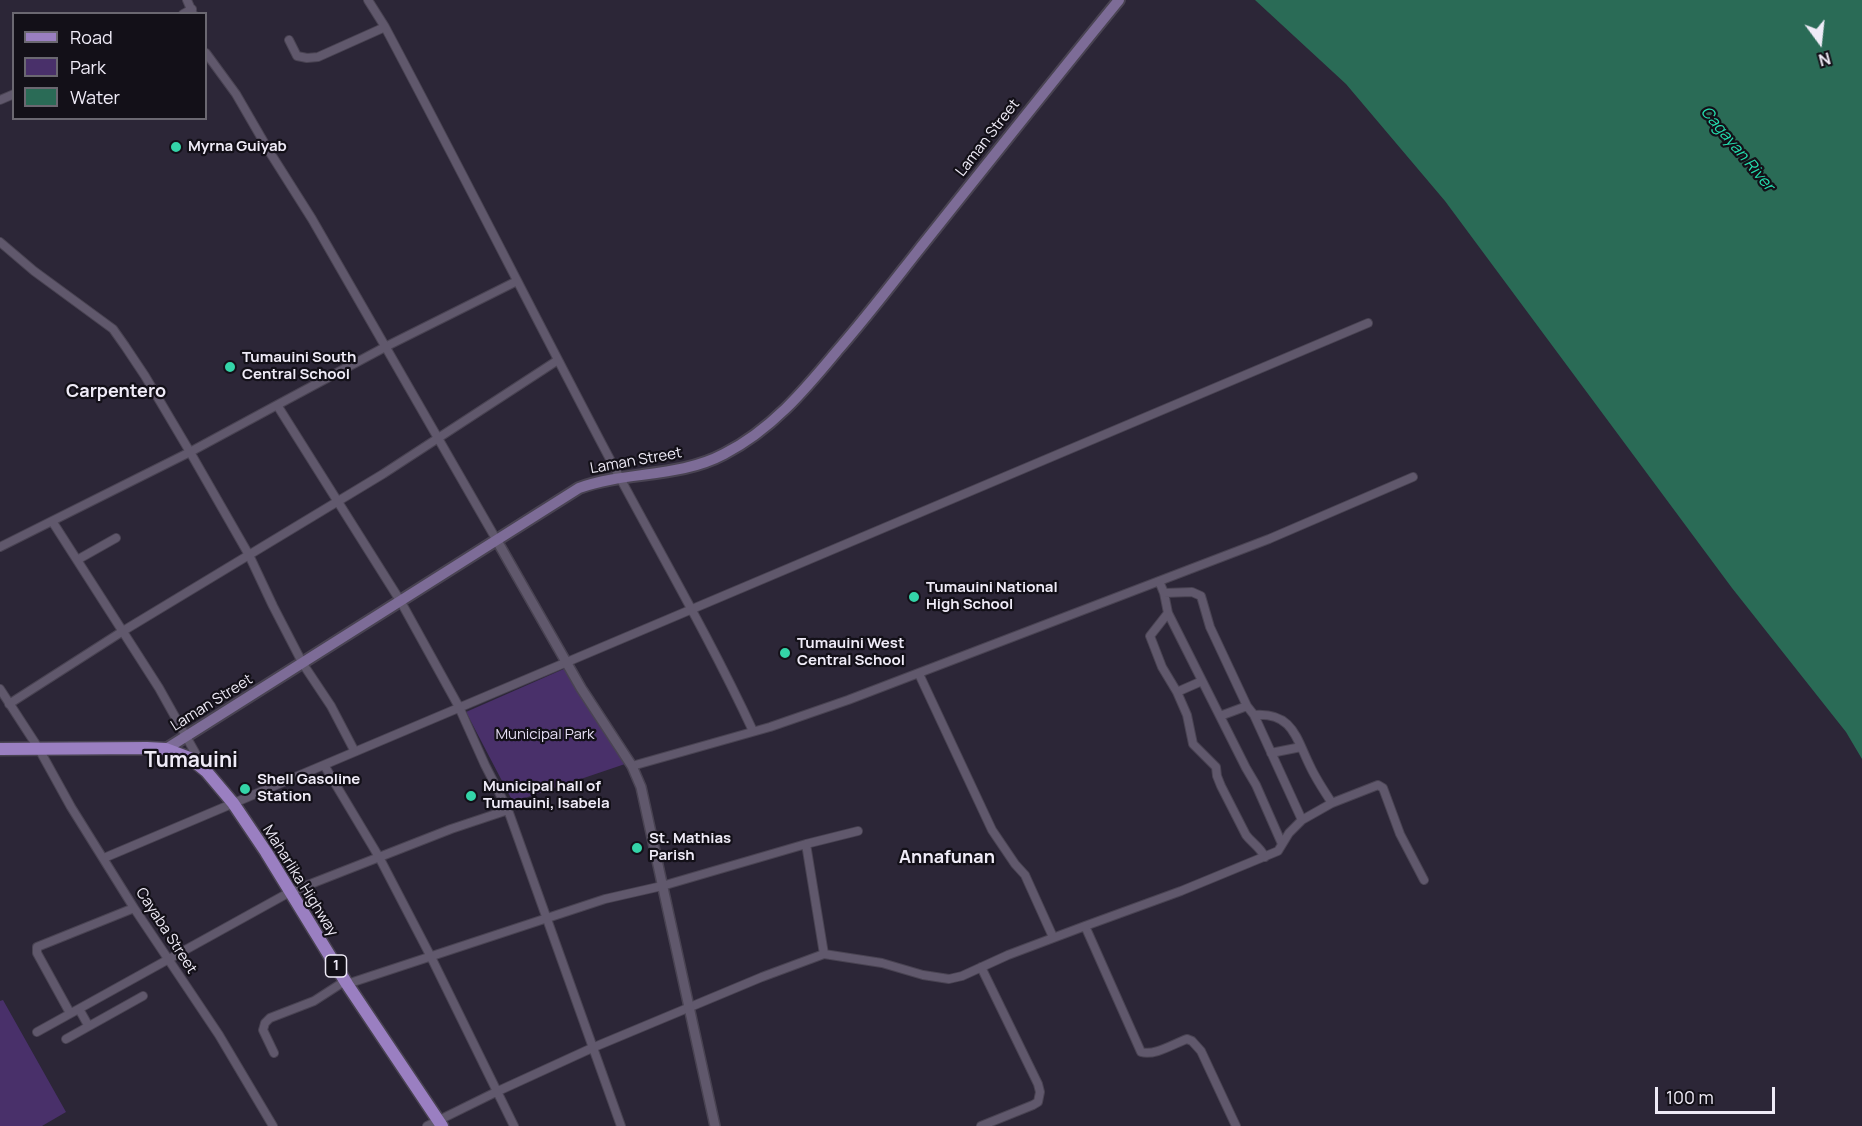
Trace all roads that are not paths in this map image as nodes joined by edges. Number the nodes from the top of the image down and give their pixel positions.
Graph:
1 (187, 0) edge
2 (368, 0) edge
3 (1119, 0) edge
4 (193, 11) edge
5 (385, 27) junction
6 (289, 40) dead end
7 (207, 54) edge
8 (0, 242) edge
9 (517, 281) junction
10 (1368, 323) dead end
11 (387, 346) junction
12 (558, 360) junction
13 (277, 405) junction
14 (438, 439) junction
15 (190, 452) junction
16 (1413, 477) dead end
17 (620, 478) junction
18 (337, 501) junction
19 (52, 521) junction
20 (116, 538) dead end
21 (496, 539) junction
22 (0, 547) edge
23 (249, 555) junction
24 (77, 560) junction
25 (1158, 581) junction
26 (1164, 593) junction
27 (401, 602) junction
28 (692, 609) junction
29 (1168, 613) junction
30 (123, 632) junction
31 (566, 661) junction
32 (303, 664) junction
33 (919, 674) junction
34 (1202, 681) junction
35 (0, 689) edge
36 (1177, 692) junction
37 (9, 704) junction
38 (1247, 705) junction
39 (459, 707) junction
40 (1254, 715) junction
41 (1220, 716) junction
42 (753, 731) junction
43 (188, 736) junction
44 (1301, 747) junction
45 (0, 749) edge
46 (39, 749) junction
47 (166, 749) junction
48 (354, 750) junction
49 (1271, 753) junction
50 (324, 765) junction
51 (632, 766) junction
52 (206, 771) junction
53 (232, 803) junction
54 (1332, 803) junction
55 (508, 810) junction
56 (1302, 820) junction
57 (858, 831) dead end
58 (806, 844) junction
59 (1282, 844) junction
60 (1265, 856) junction
61 (379, 857) junction
62 (104, 858) junction
63 (1424, 880) dead end
64 (662, 886) junction
65 (290, 891) junction
66 (134, 908) junction
67 (546, 919) junction
68 (1085, 926) junction
69 (1053, 937) junction
70 (824, 954) junction
71 (431, 957) junction
72 (168, 959) junction
73 (981, 967) junction
74 (346, 982) junction
75 (143, 996) dead end
76 (690, 1007) junction
77 (79, 1009) junction
78 (70, 1013) junction
79 (88, 1025) junction
80 (37, 1032) dead end
81 (66, 1039) dead end
82 (592, 1048) junction
83 (274, 1053) dead end
84 (496, 1092) junction
85 (436, 1124) edge
86 (273, 1126) edge
87 (514, 1126) edge
88 (621, 1126) edge
89 (715, 1126) edge
90 (981, 1126) edge
91 (1236, 1126) edge

1 - 4 street
2 - 5 street
3 - 17 main road, Laman Street
5 - 6 street
5 - 9 street
7 - 11 street
8 - 15 street
9 - 11 street
9 - 12 street
10 - 28 street
11 - 13 street
11 - 14 street
12 - 14 street
12 - 17 street
13 - 15 street
13 - 18 street
14 - 18 street
14 - 21 street
15 - 19 street
15 - 23 street
16 - 25 street
17 - 21 main road, Laman Street
17 - 28 street
18 - 23 street
18 - 27 street
19 - 22 street
19 - 24 street
20 - 24 street
21 - 27 main road, Laman Street
21 - 31 street
23 - 30 street
23 - 32 street
24 - 30 street
25 - 26 street
25 - 33 street
26 - 29 street
26 - 38 street
27 - 32 main road, Laman Street
27 - 39 street
28 - 31 street
28 - 42 street
29 - 34 street
29 - 36 street
30 - 37 street
30 - 43 street
31 - 39 street
31 - 51 street
32 - 43 main road, Laman Street
32 - 48 street
33 - 42 street
33 - 69 street
34 - 36 street
34 - 41 street
35 - 37 street, Cayaba Street
36 - 60 street
37 - 46 street, Cayaba Street
38 - 40 street
38 - 41 street
39 - 48 street
39 - 55 street
40 - 44 street
40 - 49 street
41 - 59 street
42 - 51 street
43 - 47 main road, Laman Street
43 - 52 street
44 - 49 street
44 - 54 street
45 - 46 main road, Maharlika Highway / 1
46 - 47 main road, Maharlika Highway / 1
46 - 62 street, Cayaba Street
47 - 52 main road, Maharlika Highway / 1
48 - 50 street
49 - 56 street
50 - 53 street
50 - 61 street
51 - 64 street
52 - 53 main road, Maharlika Highway / 1
53 - 62 street
53 - 65 main road, Maharlika Highway / 1
54 - 56 street
54 - 63 street
55 - 61 street
55 - 67 street
56 - 59 street
57 - 58 street
58 - 64 street
58 - 70 street
59 - 60 street
60 - 68 street
61 - 65 street
61 - 71 street
62 - 66 street, Cayaba Street
64 - 67 street
64 - 76 street
65 - 72 street
65 - 74 main road, Maharlika Highway / 1
66 - 72 street, Cayaba Street
66 - 78 street
67 - 71 street
67 - 82 street
68 - 69 street
68 - 91 street
69 - 73 street
70 - 73 street
70 - 76 street
71 - 74 street
71 - 84 street
72 - 77 street
72 - 86 street, Cayaba Street
73 - 90 street
74 - 83 street
74 - 85 main road, Maharlika Highway / 1
75 - 79 street
76 - 82 street
76 - 89 street
77 - 78 street
77 - 79 street
78 - 80 street
79 - 81 street
82 - 84 street
82 - 88 street
84 - 85 street
84 - 87 street

